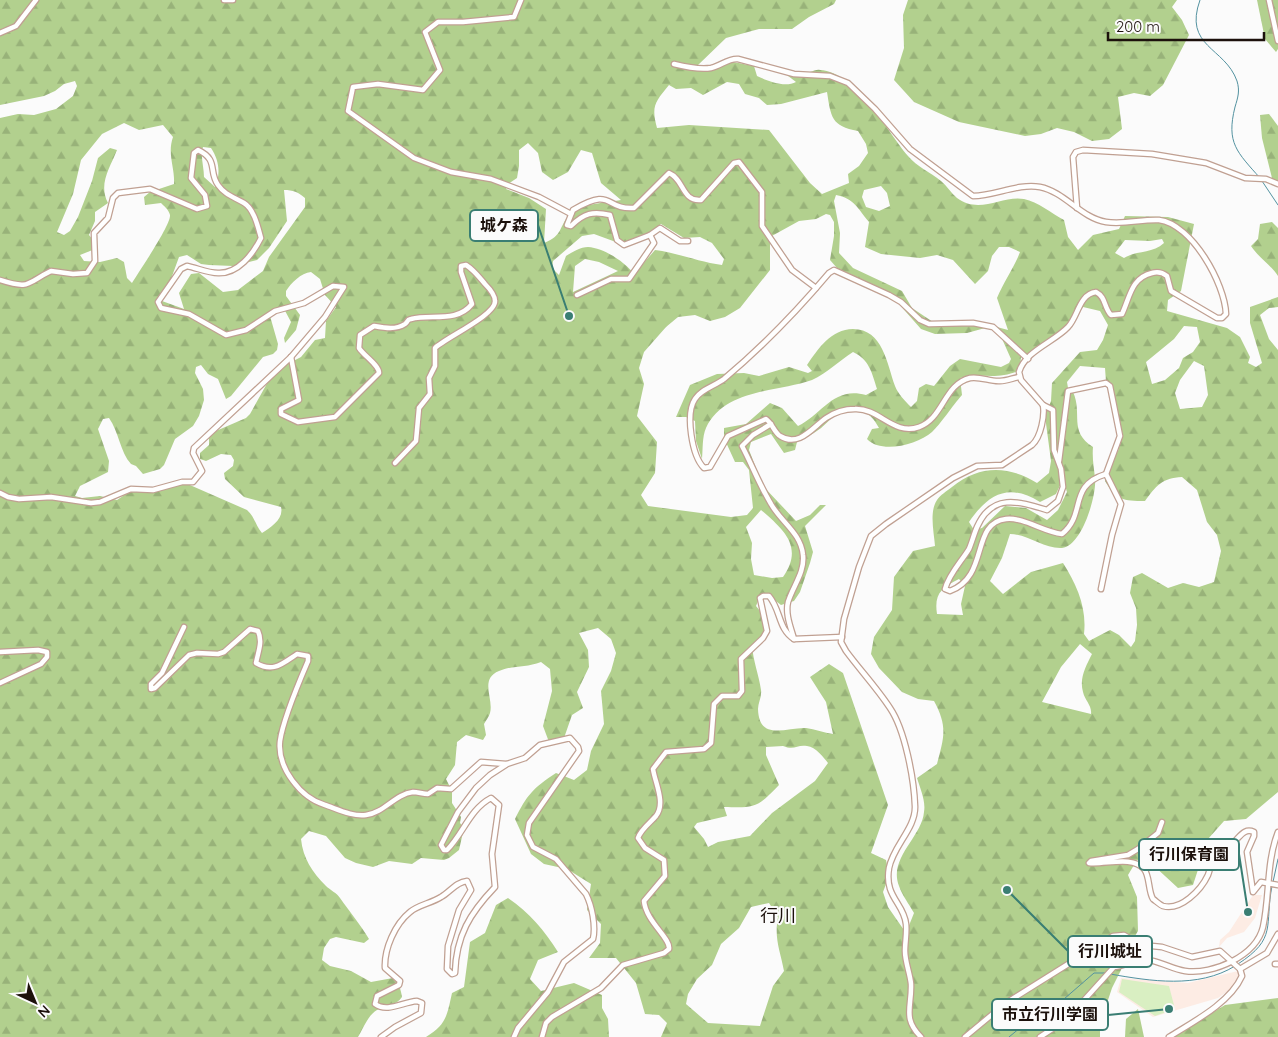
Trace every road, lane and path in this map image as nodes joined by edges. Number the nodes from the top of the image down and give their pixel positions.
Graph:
1 (36, 0) edge
2 (224, 0) edge
3 (233, 0) edge
4 (520, 0) edge
5 (1269, 0) edge
6 (0, 33) edge
7 (1278, 41) edge
8 (674, 64) dead end
9 (1278, 184) edge
10 (1080, 211) junction
11 (571, 214) junction
12 (650, 235) junction
13 (688, 241) dead end
14 (0, 280) edge
15 (816, 288) junction
16 (577, 295) dead end
17 (292, 357) junction
18 (1028, 359) junction
19 (1019, 377) junction
20 (1043, 404) junction
21 (771, 424) junction
22 (1058, 462) junction
23 (395, 463) dead end
24 (1106, 474) junction
25 (0, 492) edge
26 (1101, 589) dead end
27 (184, 627) dead end
28 (842, 637) junction
29 (794, 639) junction
30 (0, 652) edge
31 (0, 682) edge
32 (507, 764) junction
33 (1162, 822) dead end
34 (1278, 832) edge
35 (1267, 883) junction
36 (1278, 885) edge
37 (1278, 934) edge
38 (1230, 962) junction
39 (1240, 969) junction
40 (381, 1037) edge
41 (514, 1037) edge
42 (542, 1037) edge
43 (921, 1037) edge
44 (965, 1037) edge
45 (1040, 1037) edge
46 (1169, 1037) edge

1 - 6 street
2 - 3 street
4 - 11 street
5 - 7 street
8 - 10 street
9 - 10 street
10 - 18 street
11 - 12 street
11 - 15 street
12 - 13 street
12 - 16 street
14 - 17 street
15 - 18 street
15 - 21 street
17 - 23 street
17 - 25 street
18 - 19 street
19 - 20 street
19 - 21 street
20 - 22 street
20 - 28 street
21 - 29 street
22 - 24 street
22 - 24 street
24 - 26 street
27 - 32 street
28 - 29 street
28 - 43 street
29 - 42 street
30 - 31 street
32 - 40 street
32 - 41 street
33 - 35 street
34 - 35 street
35 - 36 street
35 - 38 street
37 - 39 street
38 - 39 street
38 - 44 street
38 - 45 street
39 - 46 street

